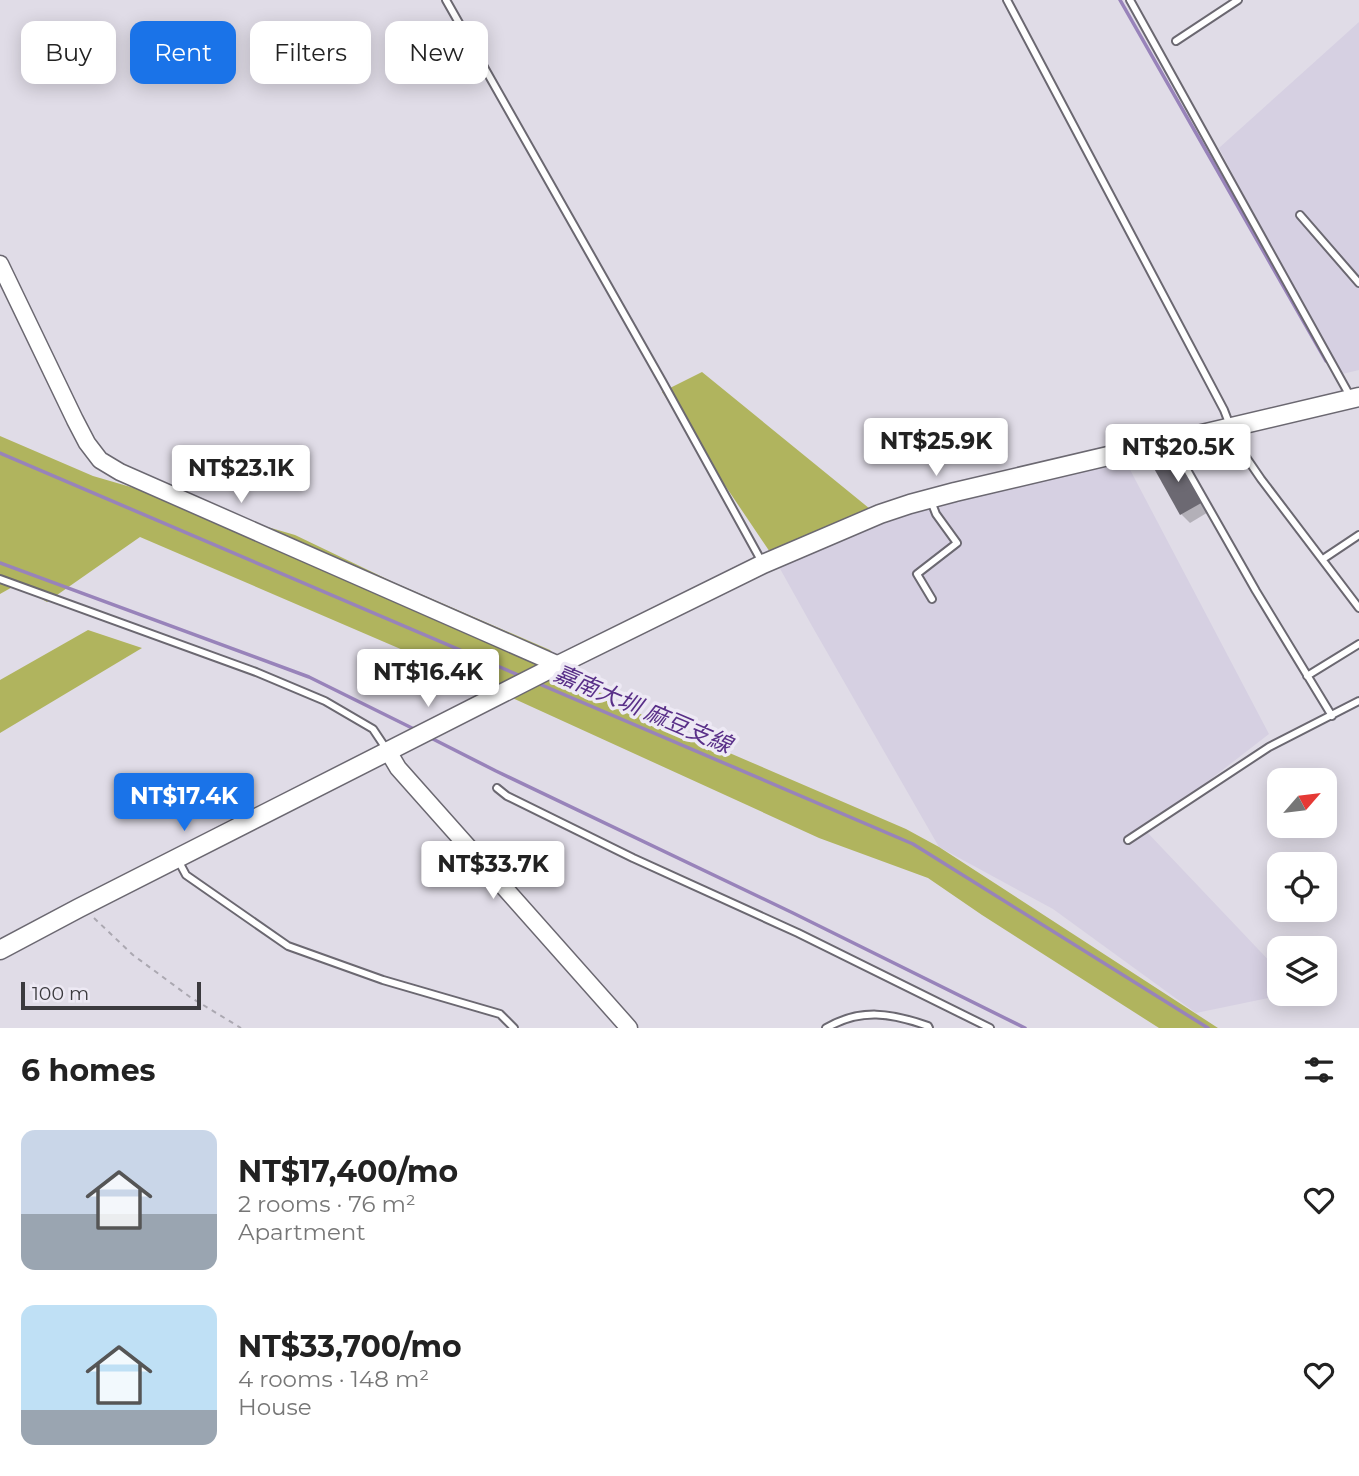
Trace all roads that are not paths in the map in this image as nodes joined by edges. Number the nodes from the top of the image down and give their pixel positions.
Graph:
1 (446, 0) edge
2 (1007, 0) edge
3 (1130, 0) edge
4 (1238, 0) edge
5 (1176, 41) dead end
6 (1300, 215) dead end
7 (0, 264) edge
8 (1359, 284) edge
9 (1355, 398) edge
10 (1231, 428) junction
11 (1176, 441) junction
12 (931, 499) junction
13 (1359, 535) edge
14 (1322, 559) junction
15 (763, 564) junction
16 (0, 579) edge
17 (932, 599) dead end
18 (1359, 608) edge
19 (1359, 644) edge
20 (552, 668) junction
21 (1307, 676) junction
22 (1359, 701) edge
23 (1332, 716) junction
24 (388, 751) junction
25 (497, 788) dead end
26 (1128, 840) dead end
27 (177, 858) junction
28 (0, 950) edge
29 (625, 1026) edge
30 (514, 1028) edge
31 (826, 1028) edge
32 (929, 1028) edge
33 (990, 1028) edge

1 - 15 lane
2 - 10 lane
3 - 9 lane
4 - 5 lane
6 - 8 lane
7 - 20 street
9 - 10 main road
10 - 11 main road
10 - 14 lane
11 - 12 main road
11 - 21 lane
12 - 15 main road
12 - 17 lane
13 - 14 lane
14 - 18 lane
15 - 20 main road
16 - 24 lane
19 - 21 lane
20 - 24 main road
21 - 23 lane
22 - 23 lane
23 - 26 lane
24 - 27 main road
24 - 29 street
25 - 33 lane
27 - 28 main road
27 - 30 lane
31 - 32 lane

